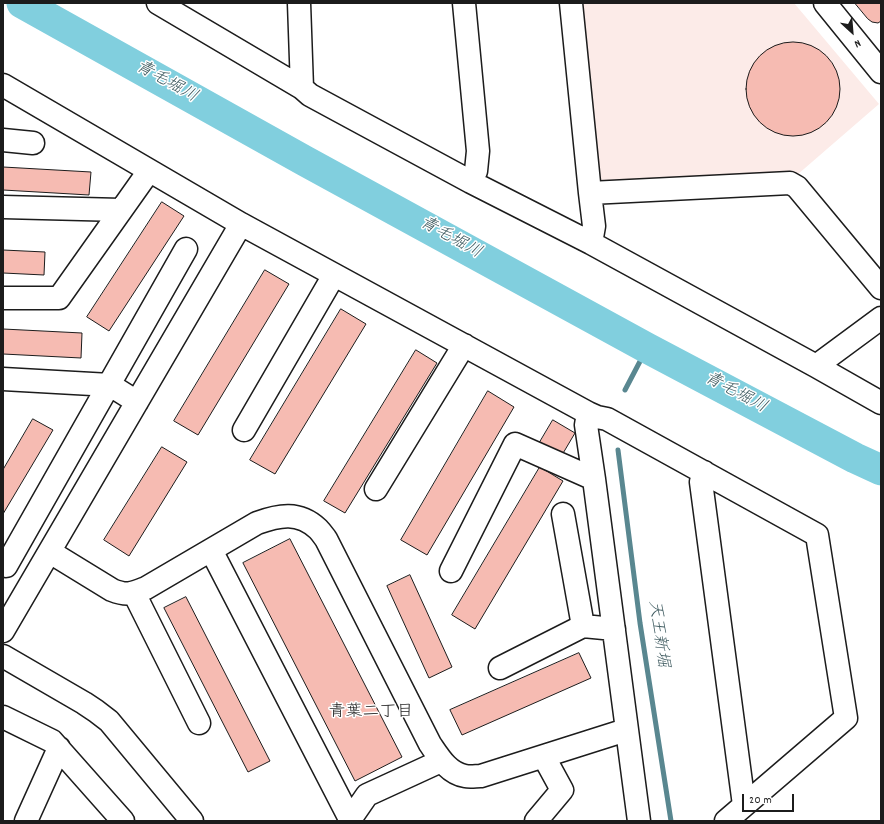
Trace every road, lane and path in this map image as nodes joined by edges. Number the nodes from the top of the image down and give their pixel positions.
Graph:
1 (158, 3) edge
2 (300, 3) edge
3 (464, 3) edge
4 (571, 3) edge
5 (825, 3) edge
6 (881, 72) edge
7 (3, 85) edge
8 (302, 88) junction
9 (3, 140) edge
10 (33, 143) dead end
11 (149, 171) junction
12 (471, 182) junction
13 (590, 193) junction
14 (3, 207) edge
15 (121, 210) junction
16 (241, 224) junction
17 (591, 243) junction
18 (186, 249) dead end
19 (173, 273) junction
20 (334, 275) junction
21 (881, 288) edge
22 (203, 290) junction
23 (3, 298) edge
24 (881, 318) edge
25 (464, 345) junction
26 (816, 366) junction
27 (6, 384) edge
28 (110, 384) junction
29 (137, 402) junction
30 (881, 403) edge
31 (588, 413) junction
32 (244, 430) dead end
33 (704, 472) junction
34 (594, 479) junction
35 (376, 490) dead end
36 (36, 514) junction
37 (564, 514) dead end
38 (62, 531) junction
39 (211, 550) junction
40 (50, 552) junction
41 (6, 566) dead end
42 (451, 571) dead end
43 (134, 593) junction
44 (583, 626) junction
45 (614, 629) junction
46 (3, 631) edge
47 (3, 656) edge
48 (500, 668) dead end
49 (3, 717) edge
50 (199, 723) dead end
51 (626, 730) junction
52 (59, 748) junction
53 (544, 757) junction
54 (441, 761) junction
55 (744, 805) junction
56 (350, 820) edge
57 (26, 821) edge
58 (123, 821) edge
59 (192, 821) edge
60 (536, 821) edge
61 (639, 821) edge
62 (726, 821) edge

1 - 8 street
2 - 8 street
3 - 12 street
4 - 13 street
5 - 6 street
7 - 11 street
8 - 12 street
9 - 10 street
11 - 15 street
11 - 16 street
12 - 17 street
13 - 17 street
13 - 21 street
14 - 15 street
15 - 23 street
16 - 20 street
16 - 22 street
17 - 26 street
18 - 19 street
19 - 22 street
19 - 28 street
20 - 25 street
20 - 32 street
22 - 29 street
24 - 26 street
25 - 31 street
25 - 35 street
26 - 30 street
27 - 28 street
28 - 29 street
28 - 36 street
29 - 38 street
31 - 33 street
31 - 34 street
33 - 55 street
33 - 55 street
34 - 42 street
34 - 45 street
36 - 38 street
36 - 41 street
37 - 44 street
38 - 40 street
39 - 43 street
39 - 54 street
39 - 56 street
40 - 43 street
40 - 46 street
43 - 50 street
44 - 45 street
44 - 48 street
45 - 51 street
47 - 59 street
49 - 52 street
51 - 53 street
51 - 61 street
52 - 57 street
52 - 58 street
53 - 54 street
53 - 60 street
54 - 56 street
55 - 62 street

